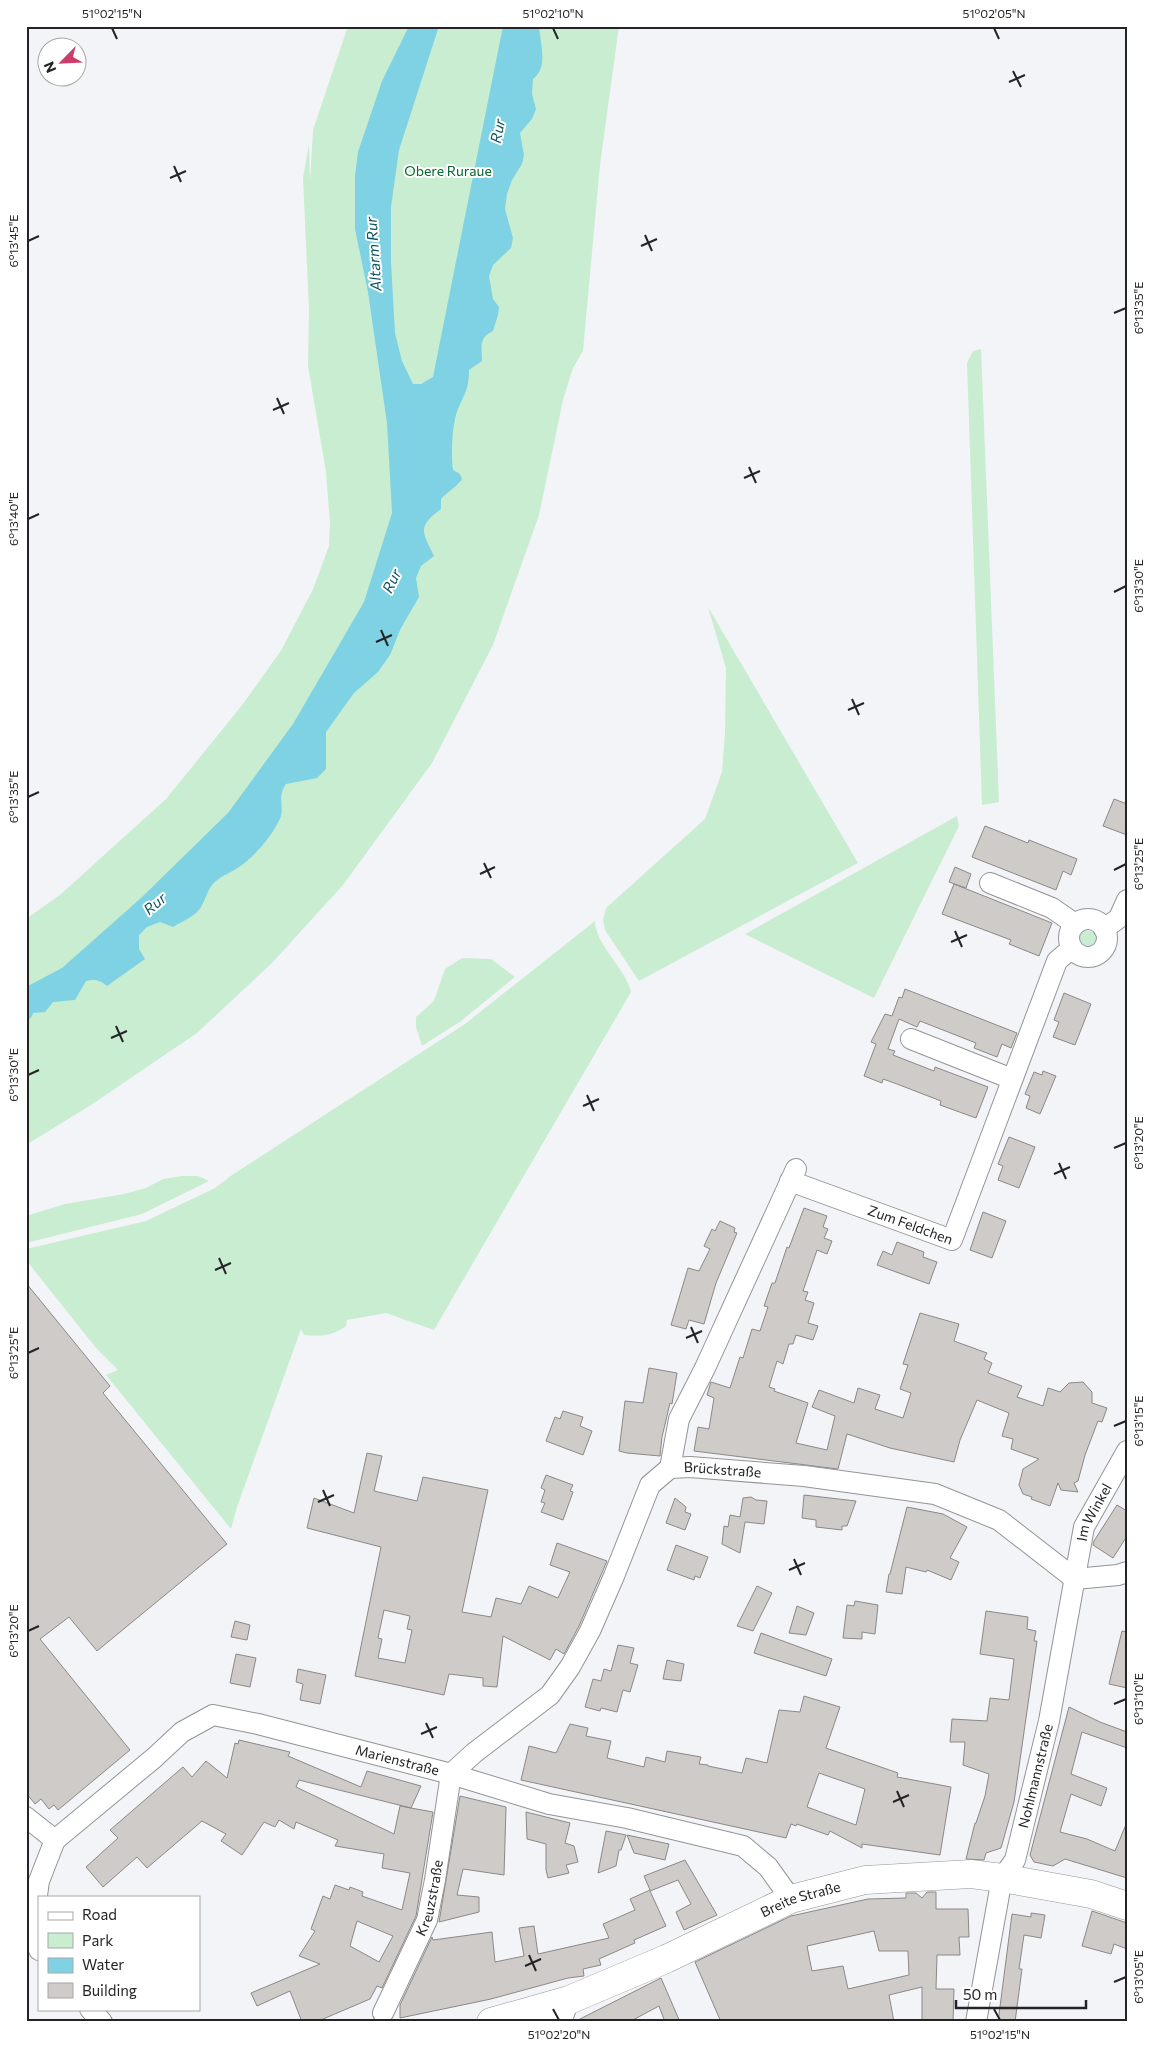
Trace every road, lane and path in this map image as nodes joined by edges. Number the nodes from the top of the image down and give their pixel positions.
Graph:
1 (990, 883) dead end
2 (1127, 900) edge
3 (1075, 924) junction
4 (1104, 929) junction
5 (1072, 948) junction
6 (911, 1039) dead end
7 (1012, 1079) junction
8 (1127, 1451) edge
9 (670, 1468) junction
10 (1127, 1572) edge
11 (1075, 1579) junction
12 (451, 1774) junction
13 (26, 1817) edge
14 (55, 1840) junction
15 (1002, 1878) junction
16 (791, 1899) junction
17 (1127, 1906) edge
18 (38, 1947) edge
19 (91, 2010) edge
20 (565, 2011) edge
21 (383, 2014) dead end
22 (102, 2022) edge
23 (491, 2022) edge
24 (976, 2022) edge

1 - 3 street
2 - 4 street
3 - 4 street
3 - 5 street
4 - 5 street
5 - 7 street, Zum Feldchen
6 - 7 street
7 - 9 street, Zum Feldchen
8 - 11 street, Im Winkel
9 - 11 street, Brückstraße
9 - 12 street, Brückstraße
10 - 11 street
11 - 15 street, Nohlmannstraße
12 - 14 street, Marienstraße
12 - 16 street, Marienstraße
12 - 21 street, Kreuzstraße
13 - 14 street
14 - 18 street
15 - 16 main road, Breite Straße
15 - 17 main road, Breite Straße
15 - 24 street, Nohlmannstraße
16 - 20 main road, Breite Straße
19 - 22 street
20 - 23 main road, Breite Straße

